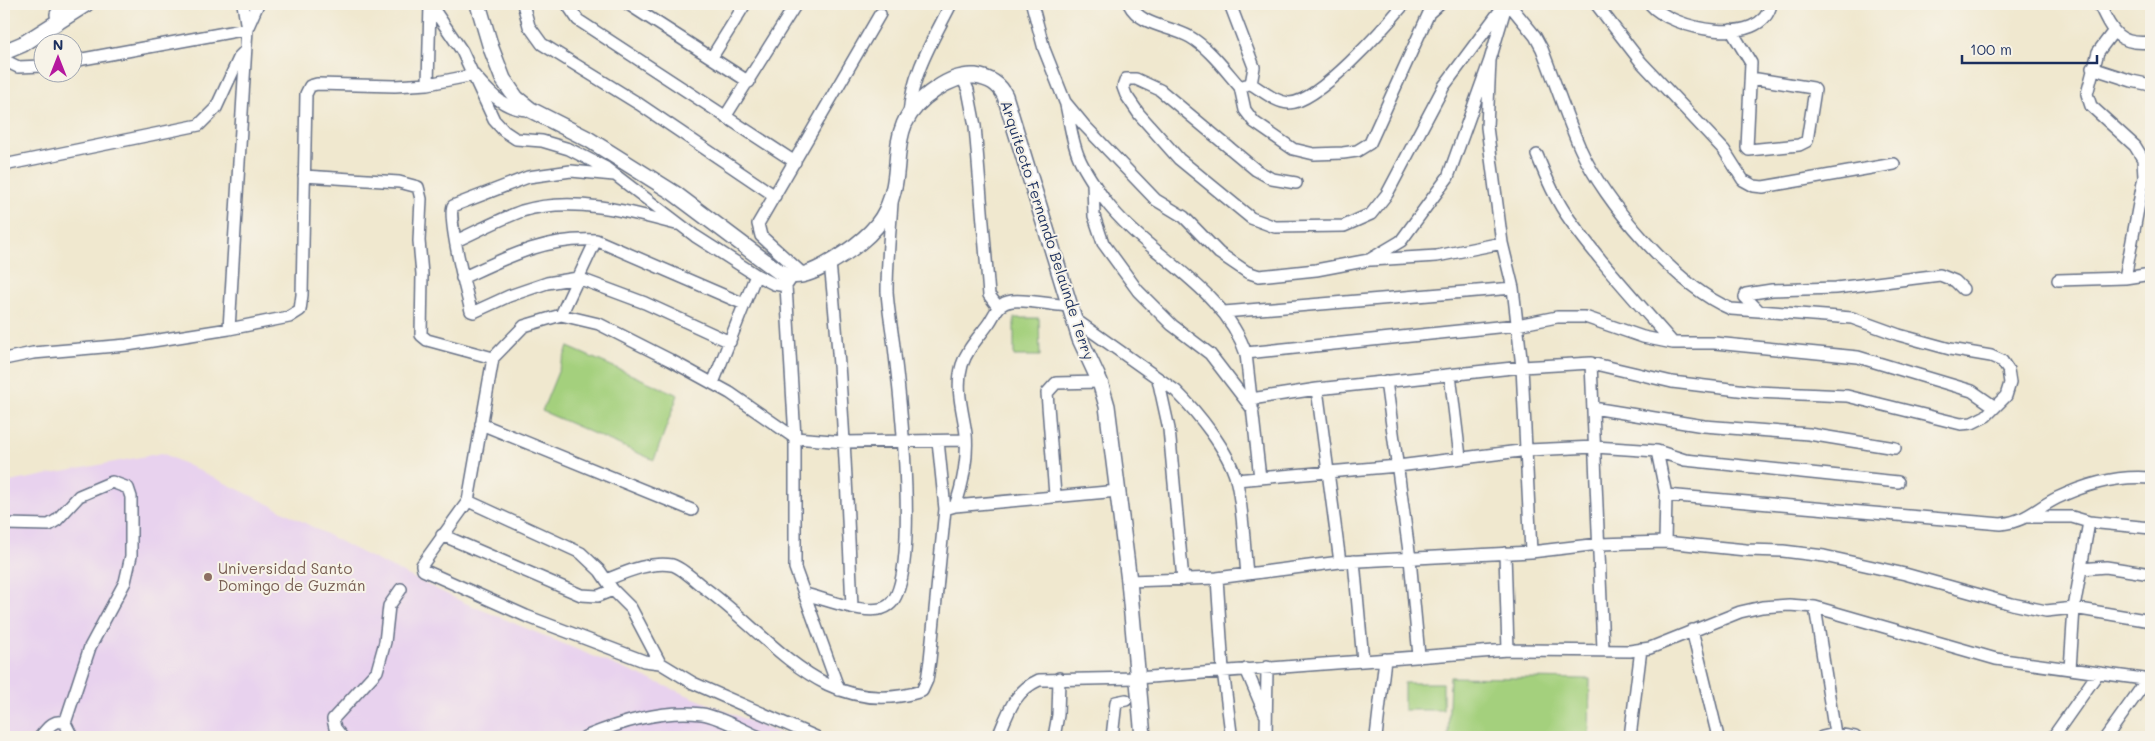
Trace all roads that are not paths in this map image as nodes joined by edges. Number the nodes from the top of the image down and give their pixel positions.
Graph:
1 (63, 4) edge
2 (86, 4) edge
3 (243, 4) edge
4 (258, 4) edge
5 (430, 4) edge
6 (478, 4) edge
7 (523, 4) edge
8 (567, 4) edge
9 (628, 4) edge
10 (745, 4) edge
11 (796, 4) edge
12 (951, 4) edge
13 (1032, 4) edge
14 (1129, 4) edge
15 (1230, 4) edge
16 (1404, 4) edge
17 (1439, 4) edge
18 (1507, 4) edge
19 (1596, 4) edge
20 (1650, 4) edge
21 (1771, 4) edge
22 (2099, 4) edge
23 (880, 14) dead end
24 (56, 22) junction
25 (247, 29) junction
26 (1731, 30) junction
27 (2113, 32) junction
28 (2151, 42) edge
29 (245, 51) junction
30 (4, 52) edge
31 (712, 57) junction
32 (4, 60) edge
33 (82, 60) edge
34 (1490, 60) junction
35 (32, 66) edge
36 (2092, 68) junction
37 (474, 75) junction
38 (962, 77) junction
39 (1751, 78) junction
40 (749, 82) junction
41 (428, 84) junction
42 (1252, 84) junction
43 (2151, 85) edge
44 (1240, 87) junction
45 (1065, 102) junction
46 (530, 110) junction
47 (909, 114) junction
48 (725, 117) junction
49 (1537, 156) dead end
50 (795, 162) junction
51 (4, 164) edge
52 (1894, 164) dead end
53 (614, 175) junction
54 (304, 176) junction
55 (1092, 180) junction
56 (1296, 183) dead end
57 (892, 194) junction
58 (775, 196) junction
59 (683, 226) junction
60 (596, 240) junction
61 (456, 241) junction
62 (1502, 243) junction
63 (1369, 260) junction
64 (830, 263) junction
65 (2151, 274) edge
66 (756, 275) junction
67 (462, 278) junction
68 (578, 278) junction
69 (2125, 278) junction
70 (794, 279) junction
71 (2058, 280) dead end
72 (1512, 288) junction
73 (1963, 289) dead end
74 (744, 304) junction
75 (998, 307) junction
76 (1760, 311) junction
77 (1071, 312) junction
78 (1224, 312) junction
79 (561, 316) junction
80 (1517, 324) junction
81 (229, 330) junction
82 (730, 342) junction
83 (1674, 343) junction
84 (1246, 353) junction
85 (493, 358) junction
86 (4, 359) edge
87 (1592, 364) junction
88 (1522, 367) junction
89 (1450, 375) junction
90 (1158, 379) junction
91 (1386, 381) junction
92 (1100, 382) junction
93 (712, 383) junction
94 (1317, 389) junction
95 (1252, 405) junction
96 (1995, 407) junction
97 (1593, 408) junction
98 (481, 424) junction
99 (795, 438) junction
100 (966, 440) junction
101 (938, 441) junction
102 (845, 442) junction
103 (902, 443) junction
104 (1595, 447) junction
105 (1895, 448) dead end
106 (1528, 450) junction
107 (1658, 451) junction
108 (1460, 457) junction
109 (1398, 466) junction
110 (1328, 472) junction
111 (1260, 478) junction
112 (2151, 478) edge
113 (1236, 480) junction
114 (1898, 482) dead end
115 (1118, 491) junction
116 (1055, 495) junction
117 (1666, 495) junction
118 (468, 501) junction
119 (950, 507) junction
120 (692, 510) dead end
121 (2028, 517) junction
122 (2090, 522) junction
123 (4, 524) edge
124 (2151, 528) edge
125 (442, 535) junction
126 (1665, 542) junction
127 (1599, 544) junction
128 (1531, 552) junction
129 (1506, 553) junction
130 (1410, 559) junction
131 (1354, 561) junction
132 (1340, 562) junction
133 (2081, 569) junction
134 (1247, 574) junction
135 (2151, 574) edge
136 (1217, 578) junction
137 (606, 580) junction
138 (1129, 580) junction
139 (1183, 580) junction
140 (401, 589) dead end
141 (613, 590) junction
142 (804, 594) junction
143 (852, 607) junction
144 (1815, 607) junction
145 (2074, 608) junction
146 (2151, 621) edge
147 (1692, 630) junction
148 (1603, 649) junction
149 (1640, 649) junction
150 (1508, 650) junction
151 (1420, 656) junction
152 (1385, 659) junction
153 (1363, 660) junction
154 (660, 663) junction
155 (1267, 667) junction
156 (1246, 669) junction
157 (2070, 669) junction
158 (1223, 670) junction
159 (2098, 673) junction
160 (1059, 678) junction
161 (1136, 678) junction
162 (2149, 680) edge
163 (839, 690) junction
164 (1126, 700) dead end
165 (1267, 718) junction
166 (65, 723) junction
167 (1231, 733) dead end
168 (1835, 734) junction
169 (2058, 736) edge
170 (40, 737) edge
171 (72, 737) edge
172 (342, 737) edge
173 (586, 737) edge
174 (759, 737) edge
175 (816, 737) edge
176 (998, 737) edge
177 (1054, 737) edge
178 (1112, 737) edge
179 (1143, 737) edge
180 (1266, 737) edge
181 (1376, 737) edge
182 (1630, 737) edge
183 (1718, 737) edge
184 (1822, 737) edge
185 (1855, 737) edge
186 (2106, 737) edge

1 - 24 street
2 - 24 main road
3 - 25 street
4 - 25 street
5 - 37 street
5 - 41 street
6 - 46 main road
7 - 58 street
8 - 48 street
9 - 31 street
10 - 31 street
11 - 40 street
12 - 47 street
13 - 45 street
14 - 44 street
15 - 42 street
16 - 42 street
17 - 44 street
18 - 34 street
18 - 56 street
18 - 76 street
19 - 52 street
20 - 26 street
21 - 26 street
22 - 27 street
23 - 50 street
24 - 30 main road
25 - 29 street
25 - 33 street
26 - 39 street
27 - 28 street
27 - 36 street
29 - 51 street
29 - 81 street
31 - 40 street
32 - 35 street
34 - 62 street
34 - 63 street
36 - 43 street
36 - 69 street
37 - 41 street
37 - 46 street
37 - 53 street
38 - 47 main road, Arquitecto Fernando Belaúnde Terry
38 - 75 street
38 - 77 main road, Arquitecto Fernando Belaúnde Terry
39 - 39 street
40 - 48 street
41 - 54 street
42 - 44 street
45 - 55 street
45 - 63 street
46 - 70 main road
47 - 57 main road, Arquitecto Fernando Belaúnde Terry
48 - 50 street
49 - 83 street
50 - 58 street
53 - 59 street
53 - 61 street
54 - 81 street
54 - 85 street
55 - 78 street
55 - 95 street
57 - 64 main road, Arquitecto Fernando Belaúnde Terry
57 - 103 street
58 - 70 street
59 - 61 street
59 - 66 street
60 - 67 street
60 - 68 street
60 - 74 street
61 - 67 street
62 - 63 street
62 - 72 street
64 - 70 main road, Arquitecto Fernando Belaúnde Terry
64 - 102 street
65 - 69 street
66 - 70 street
66 - 74 street
67 - 68 street
68 - 79 street
68 - 82 street
69 - 71 street
70 - 99 street
72 - 78 street
72 - 80 street
73 - 76 street
74 - 82 street
75 - 77 street
75 - 100 street
76 - 96 street
77 - 90 street
77 - 92 main road, Arquitecto Fernando Belaúnde Terry
78 - 84 street
79 - 85 street
79 - 93 street
80 - 83 street
80 - 84 street
80 - 88 street
81 - 86 street
82 - 93 street
83 - 96 street
84 - 95 street
85 - 98 street
87 - 88 street
87 - 96 street
87 - 97 street
88 - 89 street
88 - 106 street
89 - 91 street
89 - 108 street
90 - 113 street
90 - 139 street
91 - 94 street
91 - 109 street
92 - 115 main road, Arquitecto Fernando Belaúnde Terry
92 - 116 street
93 - 99 street
94 - 95 street
94 - 110 street
95 - 111 street
97 - 104 street
97 - 105 street
98 - 118 street
98 - 120 street
99 - 102 street
99 - 142 street
100 - 101 street
100 - 119 street
101 - 103 street
101 - 119 street
102 - 103 street
102 - 143 street
103 - 143 street
104 - 106 street
104 - 107 street
104 - 127 street
106 - 108 street
106 - 128 street
107 - 114 street
107 - 117 street
108 - 109 street
109 - 110 street
109 - 130 street
110 - 111 street
110 - 132 street
111 - 113 street
112 - 121 street
113 - 134 street
115 - 116 street
115 - 138 main road, Arquitecto Fernando Belaúnde Terry
116 - 119 street
117 - 121 street
117 - 126 street
118 - 125 street
118 - 137 street
119 - 163 street
121 - 122 street
122 - 124 street
122 - 133 street
123 - 166 street
125 - 141 street
125 - 154 street
126 - 127 street
126 - 145 street
127 - 128 street
127 - 148 street
128 - 129 street
129 - 130 street
129 - 150 street
130 - 131 street
130 - 151 street
131 - 132 street
131 - 153 street
132 - 134 street
133 - 135 street
133 - 145 street
134 - 136 street
136 - 139 street
136 - 158 street
137 - 141 street
137 - 163 street
138 - 139 street
138 - 161 main road, Arquitecto Fernando Belaúnde Terry
140 - 172 street
141 - 154 street
142 - 143 street
142 - 163 street
144 - 147 street
144 - 157 street
144 - 168 street
145 - 146 street
145 - 157 street
147 - 149 street
147 - 183 street
148 - 149 street
148 - 150 street
149 - 182 street
150 - 151 street
151 - 152 street
152 - 153 street
152 - 181 street
153 - 155 street
154 - 175 street
155 - 156 street
155 - 165 street
156 - 158 street
156 - 165 street
157 - 159 street
158 - 161 street
158 - 167 street
159 - 162 street
159 - 169 street
160 - 161 street
160 - 176 street
160 - 177 street
161 - 179 main road, Arquitecto Fernando Belaúnde Terry
162 - 186 street
164 - 178 street
165 - 180 street
166 - 170 street
166 - 171 street
168 - 184 street
168 - 185 street
173 - 174 street

